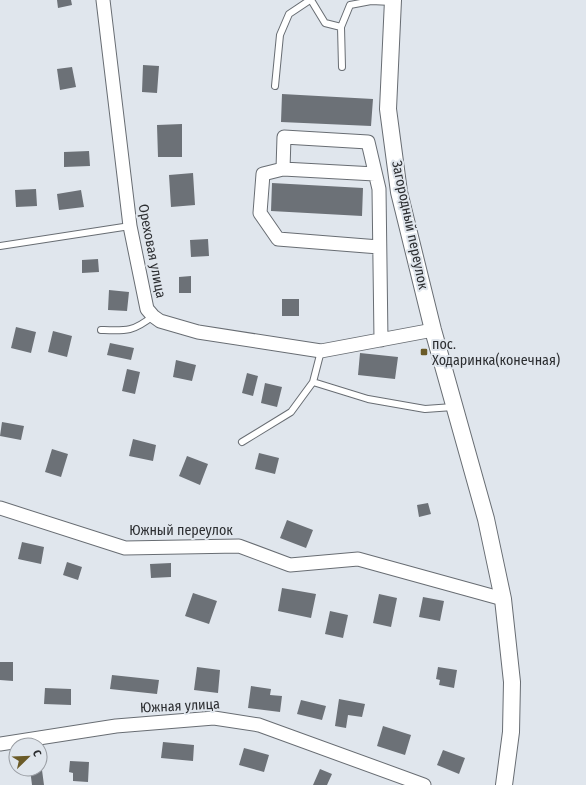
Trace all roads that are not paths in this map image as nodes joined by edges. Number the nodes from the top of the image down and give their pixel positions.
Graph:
1 (103, 0) edge
2 (311, 0) edge
3 (393, 1) edge
4 (341, 27) junction
5 (342, 67) dead end
6 (275, 86) dead end
7 (283, 169) junction
8 (375, 174) junction
9 (130, 226) junction
10 (0, 246) edge
11 (379, 247) junction
12 (153, 316) junction
13 (101, 330) dead end
14 (433, 330) junction
15 (381, 340) junction
16 (321, 351) junction
17 (313, 382) junction
18 (454, 407) junction
19 (242, 442) dead end
20 (0, 508) edge
21 (503, 599) junction
22 (0, 744) edge
23 (424, 785) edge
24 (504, 785) edge

1 - 9 street, Ореховая улица
2 - 4 lane
2 - 6 lane
3 - 4 lane
3 - 14 street, Загородный переулок
4 - 5 lane
7 - 8 street
7 - 8 street
7 - 11 street
8 - 11 street
9 - 10 lane
9 - 12 street, Ореховая улица
11 - 15 street
12 - 13 lane
12 - 16 street, Ореховая улица
14 - 15 street, Ореховая улица
14 - 18 street, Загородный переулок
15 - 16 street, Ореховая улица
16 - 17 lane
17 - 18 lane
17 - 19 lane
18 - 21 street, Загородный переулок
20 - 21 street, Южный переулок
21 - 24 street, Загородный переулок
22 - 23 street, Южная улица

